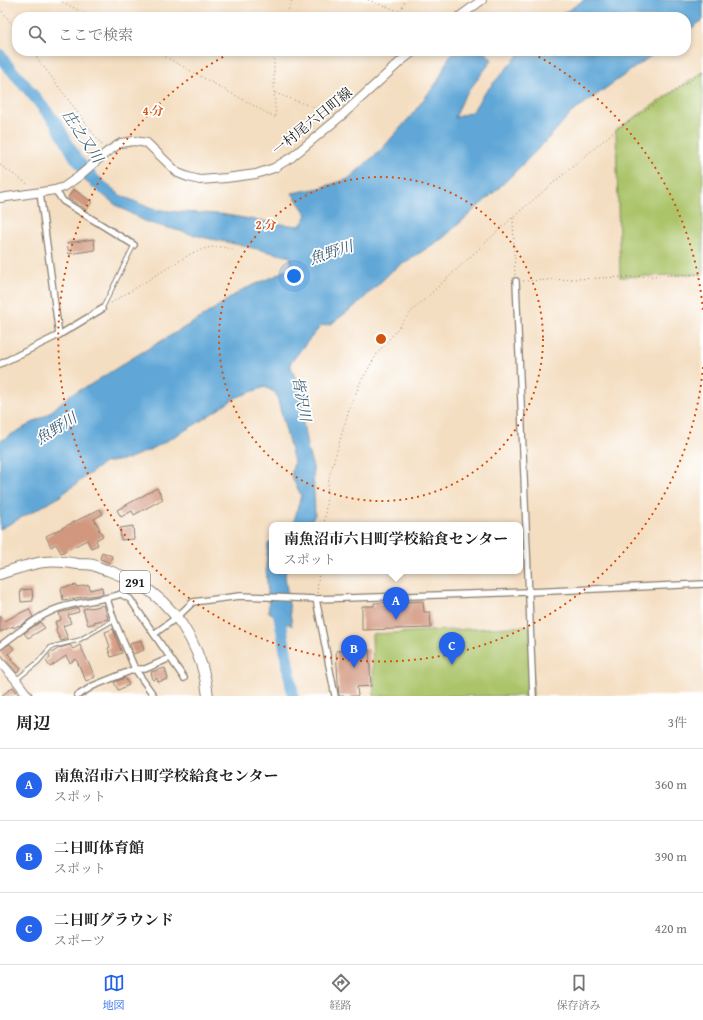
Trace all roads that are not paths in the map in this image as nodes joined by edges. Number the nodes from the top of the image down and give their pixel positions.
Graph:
1 (482, 0) edge
2 (466, 12) edge
3 (408, 56) edge
4 (55, 190) junction
5 (40, 193) junction
6 (0, 198) edge
7 (134, 245) joint
8 (516, 281) road end
9 (102, 309) joint
10 (60, 335) junction
11 (0, 364) edge
12 (0, 574) edge
13 (703, 584) edge
14 (529, 592) junction
15 (107, 598) junction
16 (316, 599) junction
17 (176, 618) junction
18 (114, 620) junction
19 (154, 634) junction
20 (0, 646) edge
21 (170, 658) junction
22 (0, 662) edge
23 (135, 670) junction
24 (184, 678) dead end
25 (16, 680) junction
26 (28, 696) edge
27 (77, 696) edge
28 (154, 696) edge
29 (208, 696) edge
30 (335, 696) edge
31 (533, 696) edge

1 - 2 main road
3 - 4 main road, 一村尾六日町線
4 - 5 main road, 一村尾六日町線
4 - 7 street
5 - 6 main road, 一村尾六日町線
5 - 10 street
7 - 9 lane
8 - 14 street
9 - 10 street
10 - 11 street
12 - 17 highway, 291
13 - 14 street
14 - 16 street
14 - 31 street
15 - 18 street
15 - 19 street
15 - 20 street
16 - 17 street
16 - 30 street
17 - 19 street
17 - 29 highway, 291
18 - 23 street
18 - 25 lane
19 - 21 street
21 - 23 street
21 - 24 street
22 - 25 main road
23 - 27 street
23 - 28 street
25 - 26 main road

